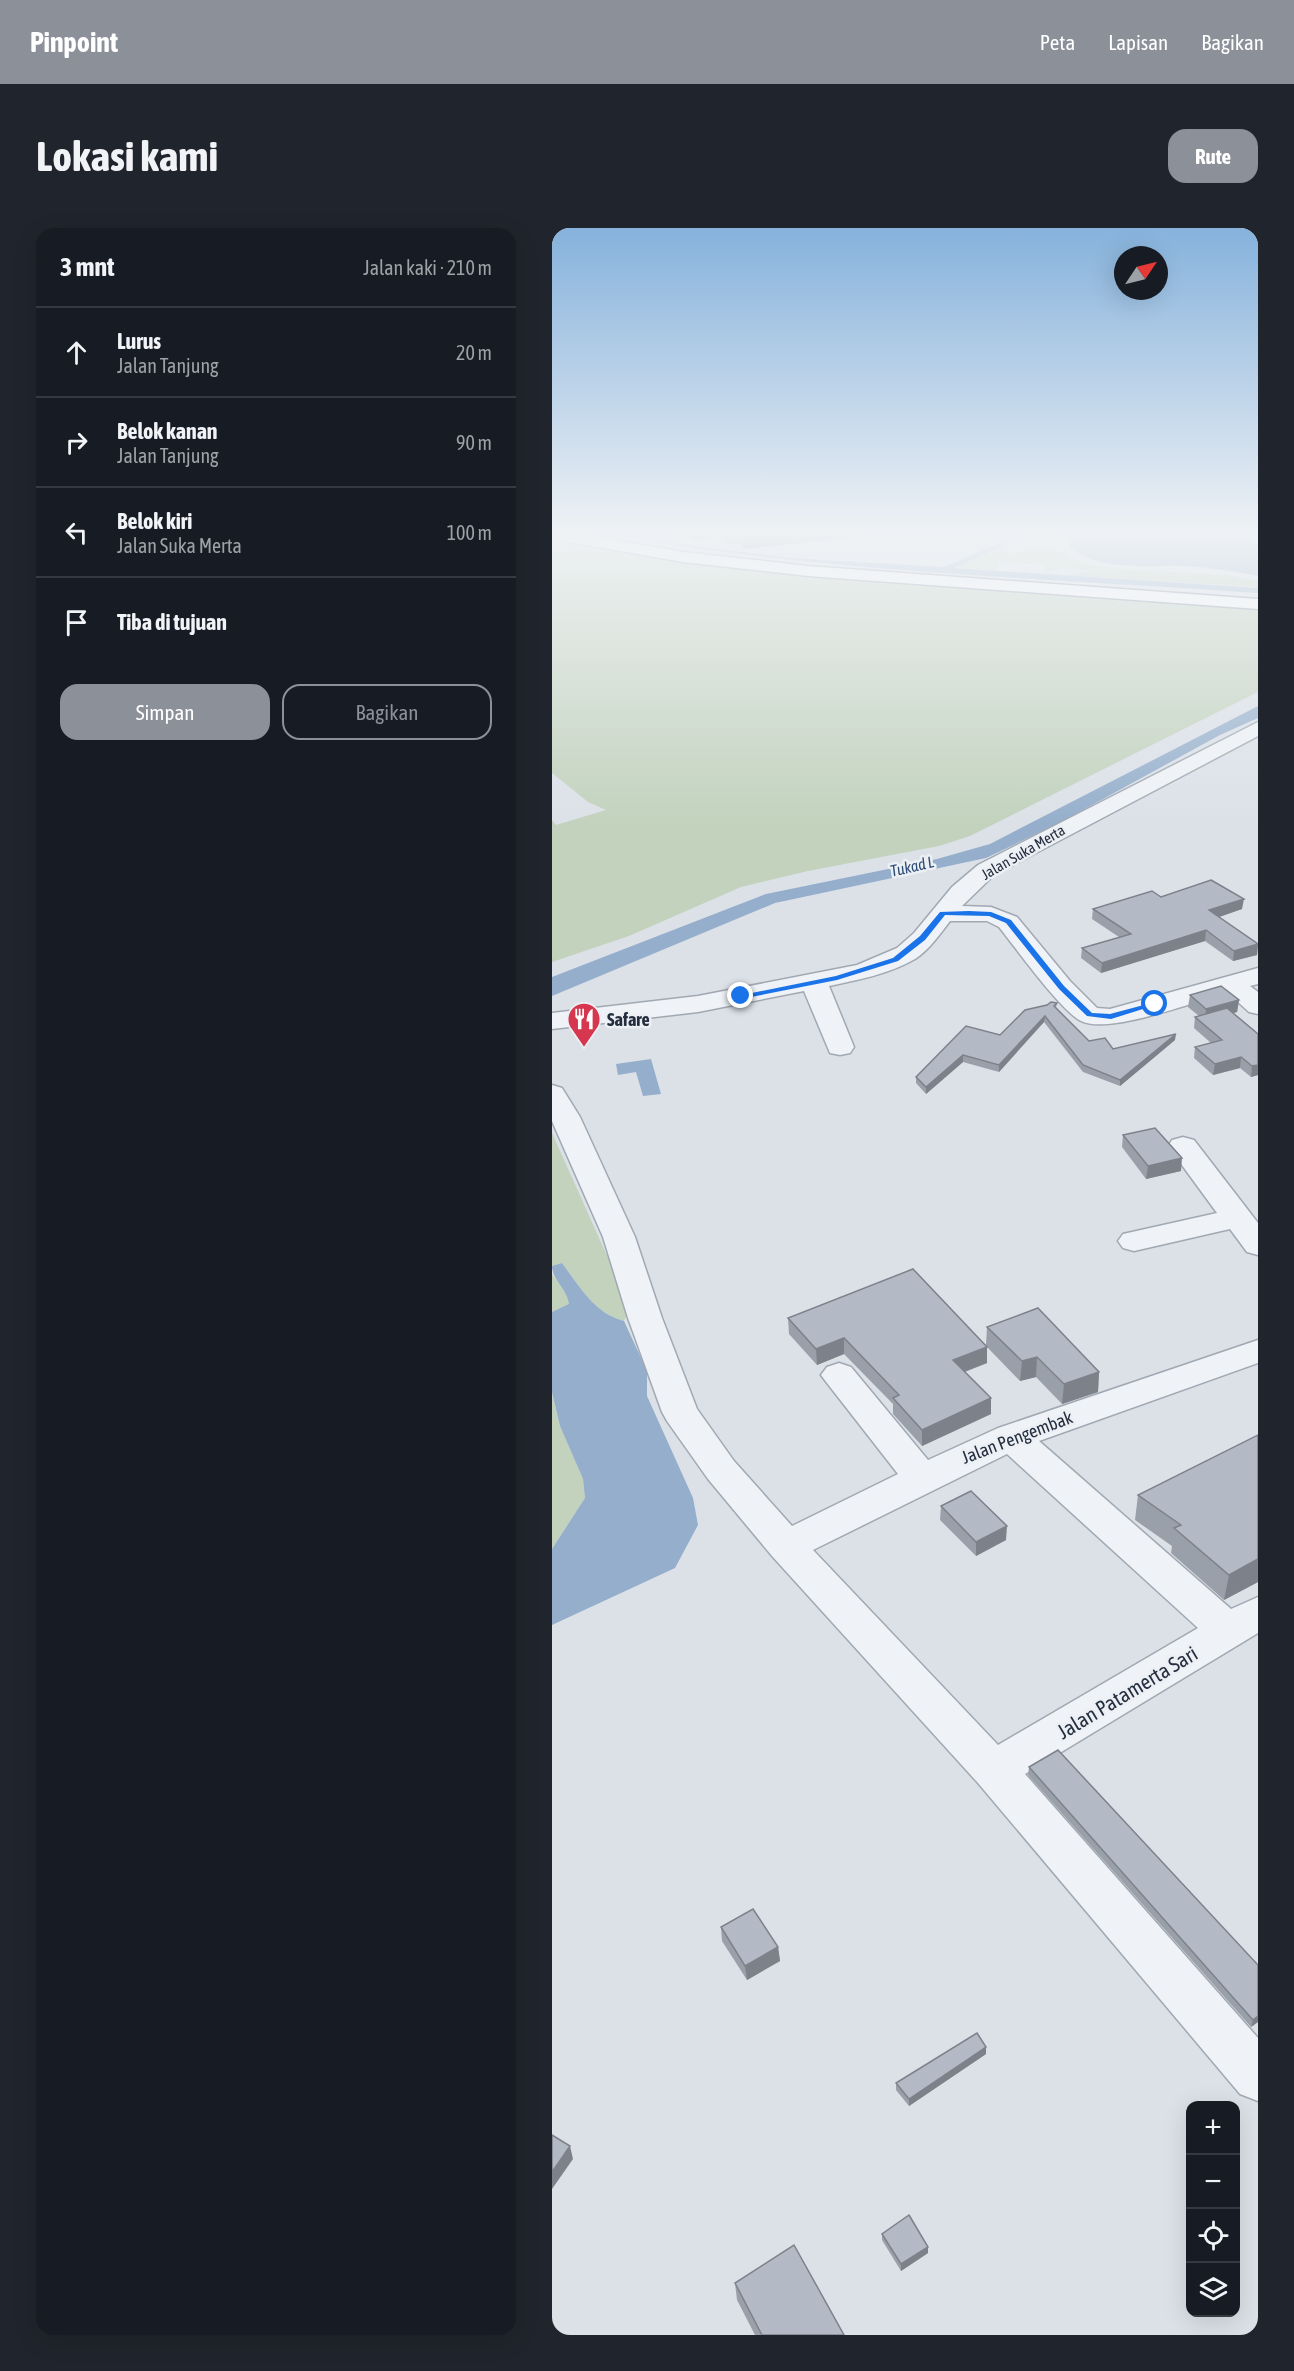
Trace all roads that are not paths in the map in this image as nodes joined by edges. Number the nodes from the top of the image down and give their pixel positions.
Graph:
1 (1258, 728) edge
2 (943, 913) junction
3 (814, 982) junction
4 (1252, 991) edge
5 (552, 1021) edge
6 (840, 1047) dead end
7 (552, 1094) edge
8 (1183, 1146) dead end
9 (1237, 1218) junction
10 (1134, 1241) dead end
11 (1258, 1245) edge
12 (1258, 1351) edge
13 (839, 1376) dead end
14 (1011, 1437) junction
15 (922, 1478) junction
16 (786, 1546) junction
17 (1243, 1622) edge
18 (994, 1770) junction
19 (1258, 2076) edge

1 - 2 street, Jalan Suka Merta
2 - 3 street, Jalan Suka Merta
2 - 4 street
3 - 5 street, Jalan Suka Merta
3 - 6 street
7 - 16 street
8 - 9 street
9 - 10 street
9 - 11 street
12 - 14 street, Jalan Pengembak
13 - 15 street
14 - 15 street, Jalan Pengembak
14 - 17 street
15 - 16 street, Jalan Pengembak
16 - 18 street
17 - 18 street, Jalan Patamerta Sari
18 - 19 street

